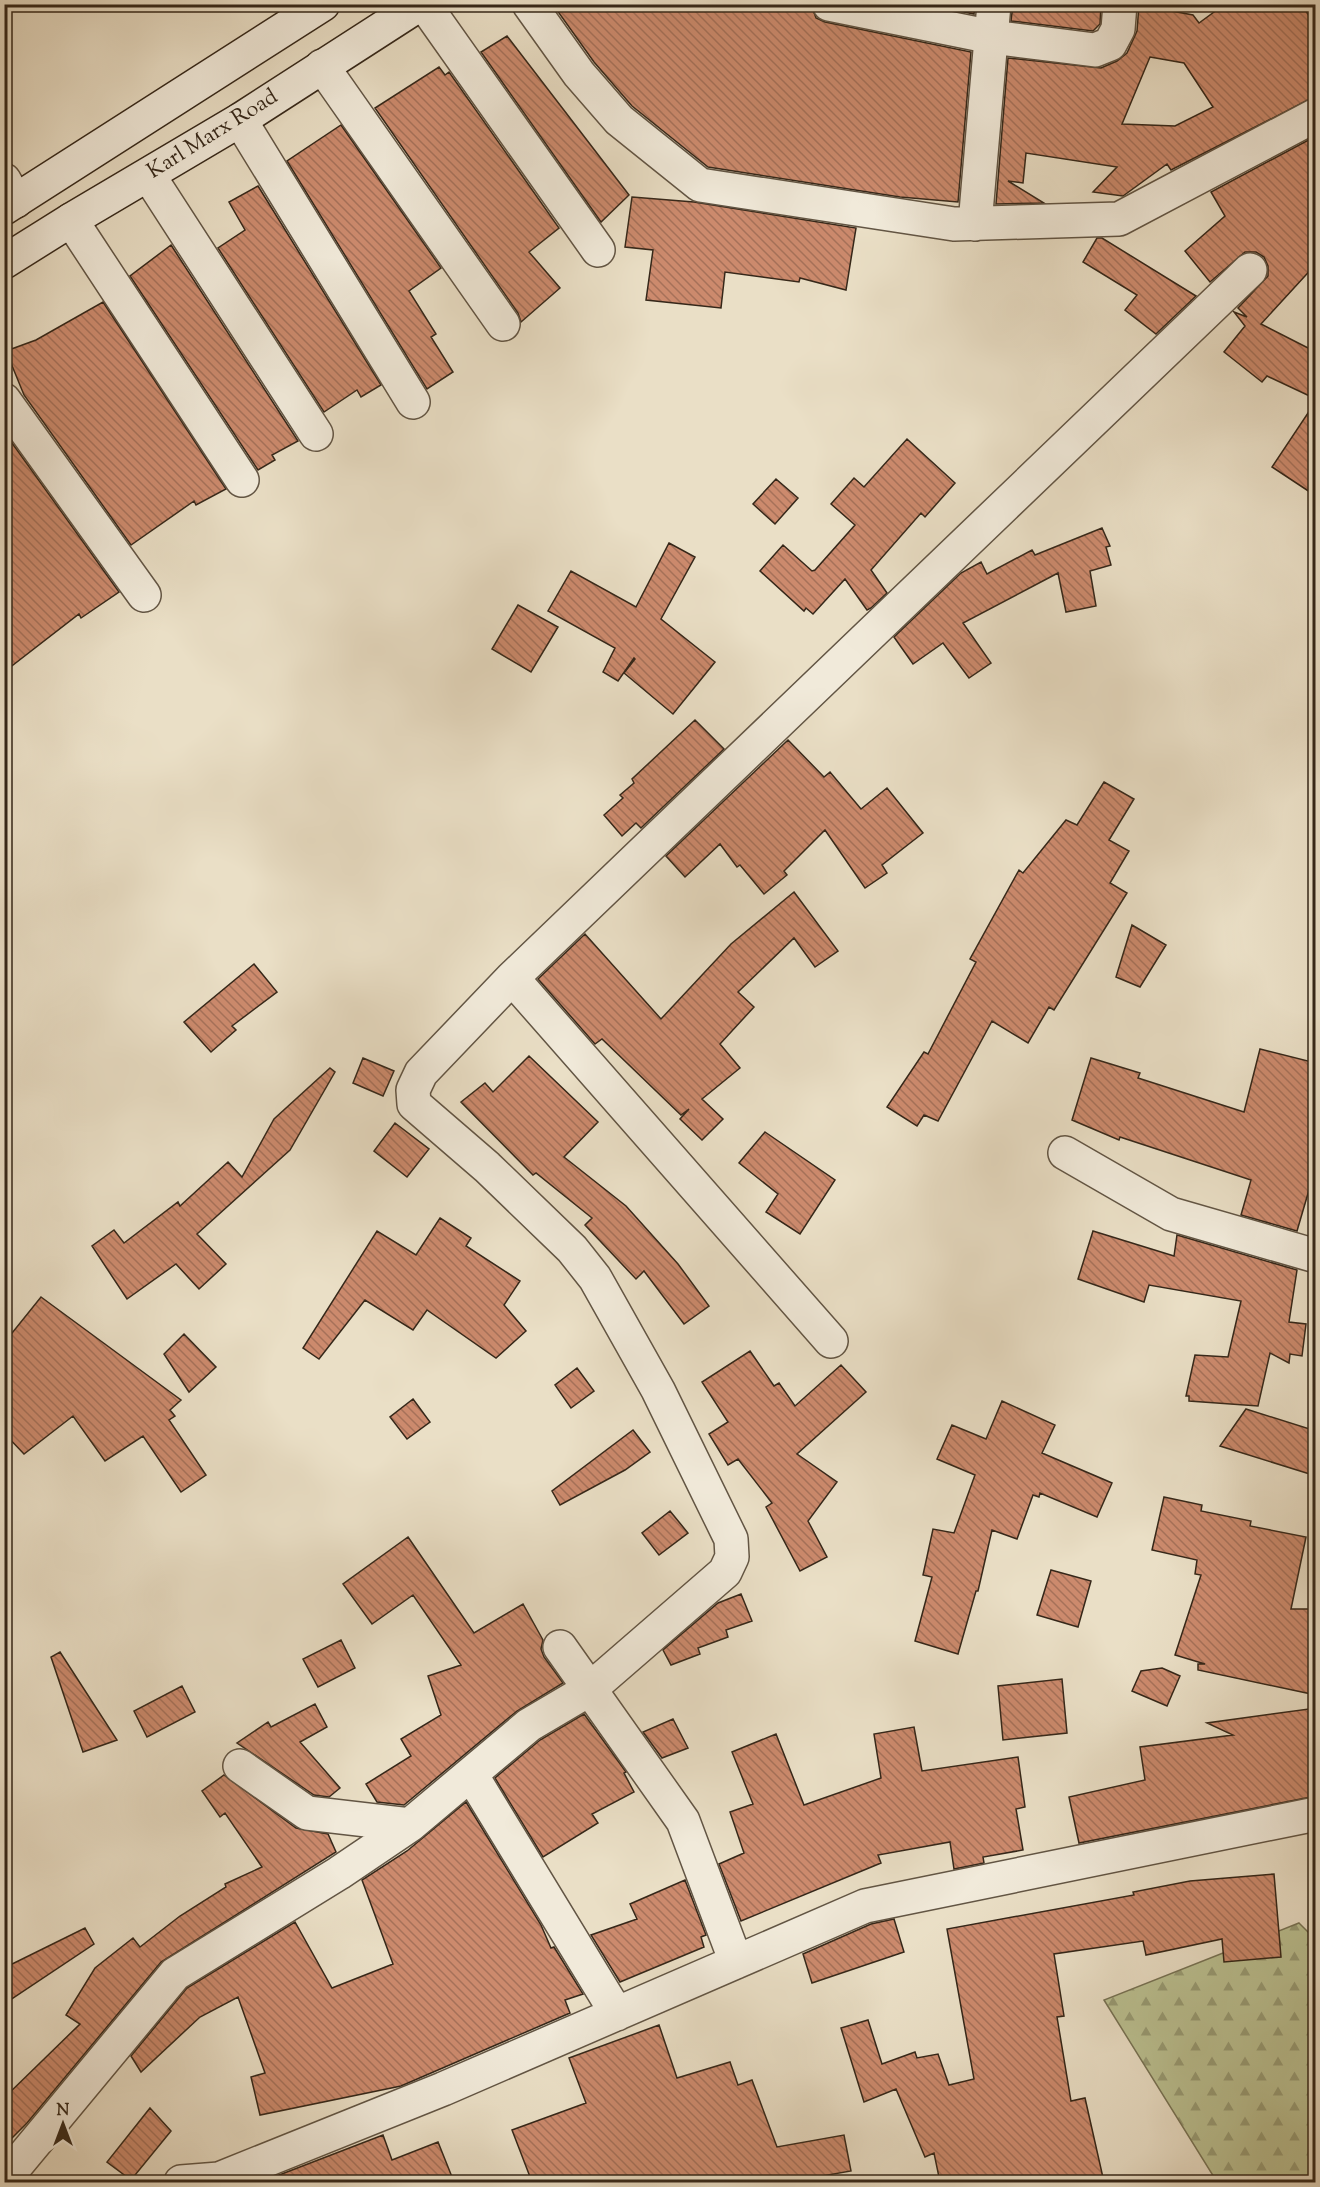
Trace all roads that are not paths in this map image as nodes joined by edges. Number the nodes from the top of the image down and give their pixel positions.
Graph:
1 (322, 4) edge
2 (422, 4) edge
3 (529, 4) edge
4 (829, 4) edge
5 (994, 4) edge
6 (1120, 4) edge
7 (992, 37) junction
8 (322, 66) junction
9 (1316, 115) edge
10 (240, 120) junction
11 (149, 176) junction
12 (8, 196) edge
13 (71, 220) junction
14 (975, 225) junction
15 (598, 250) dead end
16 (4, 262) edge
17 (1250, 270) dead end
18 (503, 324) dead end
19 (4, 400) edge
20 (413, 402) dead end
21 (316, 434) dead end
22 (242, 480) dead end
23 (144, 595) dead end
24 (512, 978) junction
25 (1065, 1153) dead end
26 (1316, 1256) edge
27 (831, 1341) dead end
28 (560, 1647) dead end
29 (590, 1689) junction
30 (240, 1766) dead end
31 (471, 1776) junction
32 (1316, 1814) edge
33 (410, 1825) junction
34 (736, 1962) junction
35 (617, 2014) junction
36 (4, 2180) edge
37 (181, 2182) edge

1 - 12 street
2 - 8 street, Karl Marx Road
2 - 15 street
3 - 14 street
4 - 7 street
5 - 7 street
6 - 7 street
7 - 14 street
8 - 10 street, Karl Marx Road
8 - 18 street
9 - 14 street
10 - 11 street, Karl Marx Road
10 - 20 street
11 - 13 street, Karl Marx Road
11 - 21 street
13 - 16 street, Karl Marx Road
13 - 22 street
17 - 24 street
19 - 23 street
24 - 27 street
24 - 29 street
25 - 26 street
28 - 29 street
29 - 31 street
29 - 34 street
30 - 33 street
31 - 33 street
31 - 35 street
32 - 34 street
33 - 36 street
34 - 35 street
35 - 37 street

